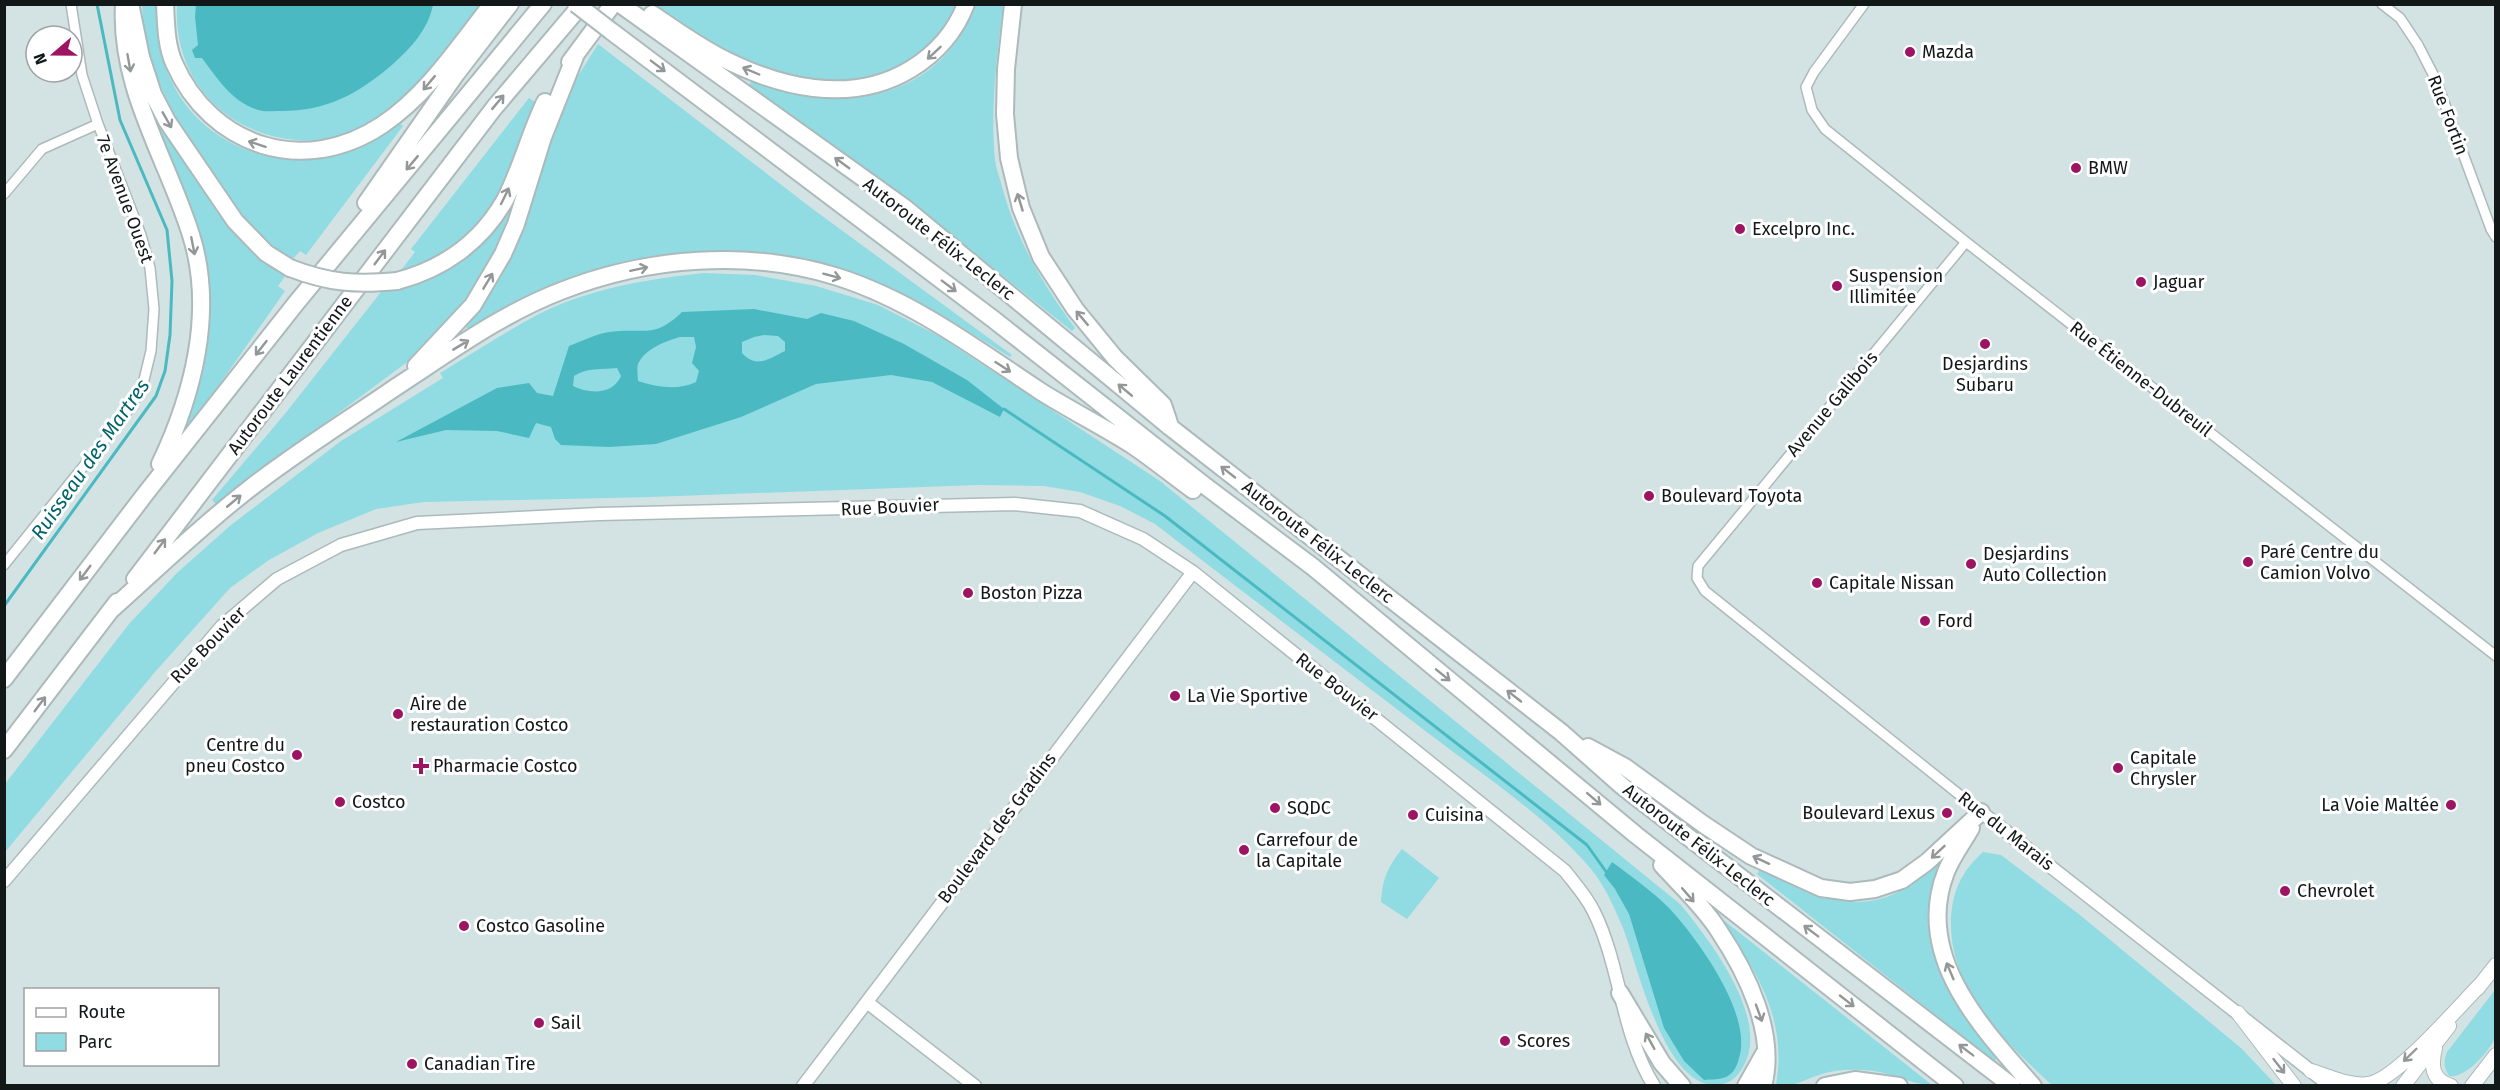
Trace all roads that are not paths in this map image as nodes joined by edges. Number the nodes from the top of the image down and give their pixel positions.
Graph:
1 (71, 4) edge
2 (124, 4) edge
3 (130, 4) edge
4 (165, 4) edge
5 (492, 4) edge
6 (510, 4) edge
7 (543, 4) edge
8 (576, 4) edge
9 (582, 4) edge
10 (966, 4) edge
11 (1013, 4) edge
12 (1864, 4) edge
13 (2382, 4) edge
14 (619, 5) edge
15 (576, 54) junction
16 (98, 124) junction
17 (4, 194) edge
18 (2496, 237) edge
19 (1966, 242) junction
20 (297, 302) junction
21 (377, 400) junction
22 (1170, 427) junction
23 (146, 493) junction
24 (4, 565) edge
25 (1698, 566) joint
26 (1193, 572) junction
27 (112, 609) junction
28 (1397, 639) junction
29 (2496, 656) edge
30 (4, 679) edge
31 (1561, 732) junction
32 (4, 750) edge
33 (1981, 812) junction
34 (1636, 835) junction
35 (4, 881) edge
36 (2496, 965) edge
37 (2481, 984) junction
38 (1620, 993) junction
39 (868, 1003) junction
40 (2238, 1013) junction
41 (2437, 1043) junction
42 (1765, 1051) junction
43 (2496, 1054) edge
44 (2311, 1071) junction
45 (2482, 1072) junction
46 (803, 1086) edge
47 (975, 1086) edge
48 (1654, 1086) edge
49 (1682, 1086) edge
50 (1746, 1086) edge
51 (1763, 1086) edge
52 (1825, 1086) edge
53 (1899, 1086) edge
54 (1955, 1086) edge
55 (2012, 1086) edge
56 (2033, 1086) edge
57 (2294, 1086) edge
58 (2330, 1086) edge
59 (2403, 1086) edge
60 (2453, 1086) edge
61 (2472, 1086) edge

1 - 16 street, 7e Avenue Ouest
2 -> 23 highway
3 -> 15 highway, bridge
5 -> 4 highway
6 - 20 highway
7 -> 20 highway, Autoroute Laurentienne
8 -> 28 highway, Autoroute Félix-Leclerc, bridge
27 -> 9 highway, Autoroute Laurentienne
10 -> 14 highway
22 -> 11 highway
12 - 19 street, Rue Étienne-Dubreuil
13 - 18 street, Rue Fortin
14 - 15 highway
22 -> 14 highway, Autoroute Félix-Leclerc
21 -> 15 highway
16 - 17 street
16 - 24 street, 7e Avenue Ouest
19 - 25 street, Avenue Galibois
19 - 29 street, Rue Étienne-Dubreuil
20 -> 23 highway, Autoroute Laurentienne
27 -> 21 highway
21 -> 28 highway
31 -> 22 highway, Autoroute Félix-Leclerc
23 -> 30 highway, Autoroute Laurentienne
25 - 33 street, Rue du Marais
26 - 35 street, Rue Bouvier
26 - 38 street, Rue Bouvier
26 - 39 street, Boulevard des Gradins
32 -> 27 highway, Autoroute Laurentienne
28 -> 34 highway, Autoroute Félix-Leclerc
33 -> 31 highway
55 -> 31 highway, Autoroute Félix-Leclerc
33 - 40 street, Rue du Marais
56 -> 33 highway
34 -> 42 highway
34 -> 54 highway, Autoroute Félix-Leclerc
36 - 37 main road
37 - 41 main road
37 -> 44 main road
38 - 48 street, Rue Bouvier
49 -> 38 highway
39 - 46 street, Boulevard des Gradins
39 - 47 street
40 - 44 street, Rue du Marais
40 -> 57 main road
41 - 59 main road
41 - 60 main road
42 - 50 highway
42 - 51 highway
43 - 45 main road
44 - 58 street, Rue du Marais
45 - 60 main road
45 - 61 main road
52 - 53 highway

